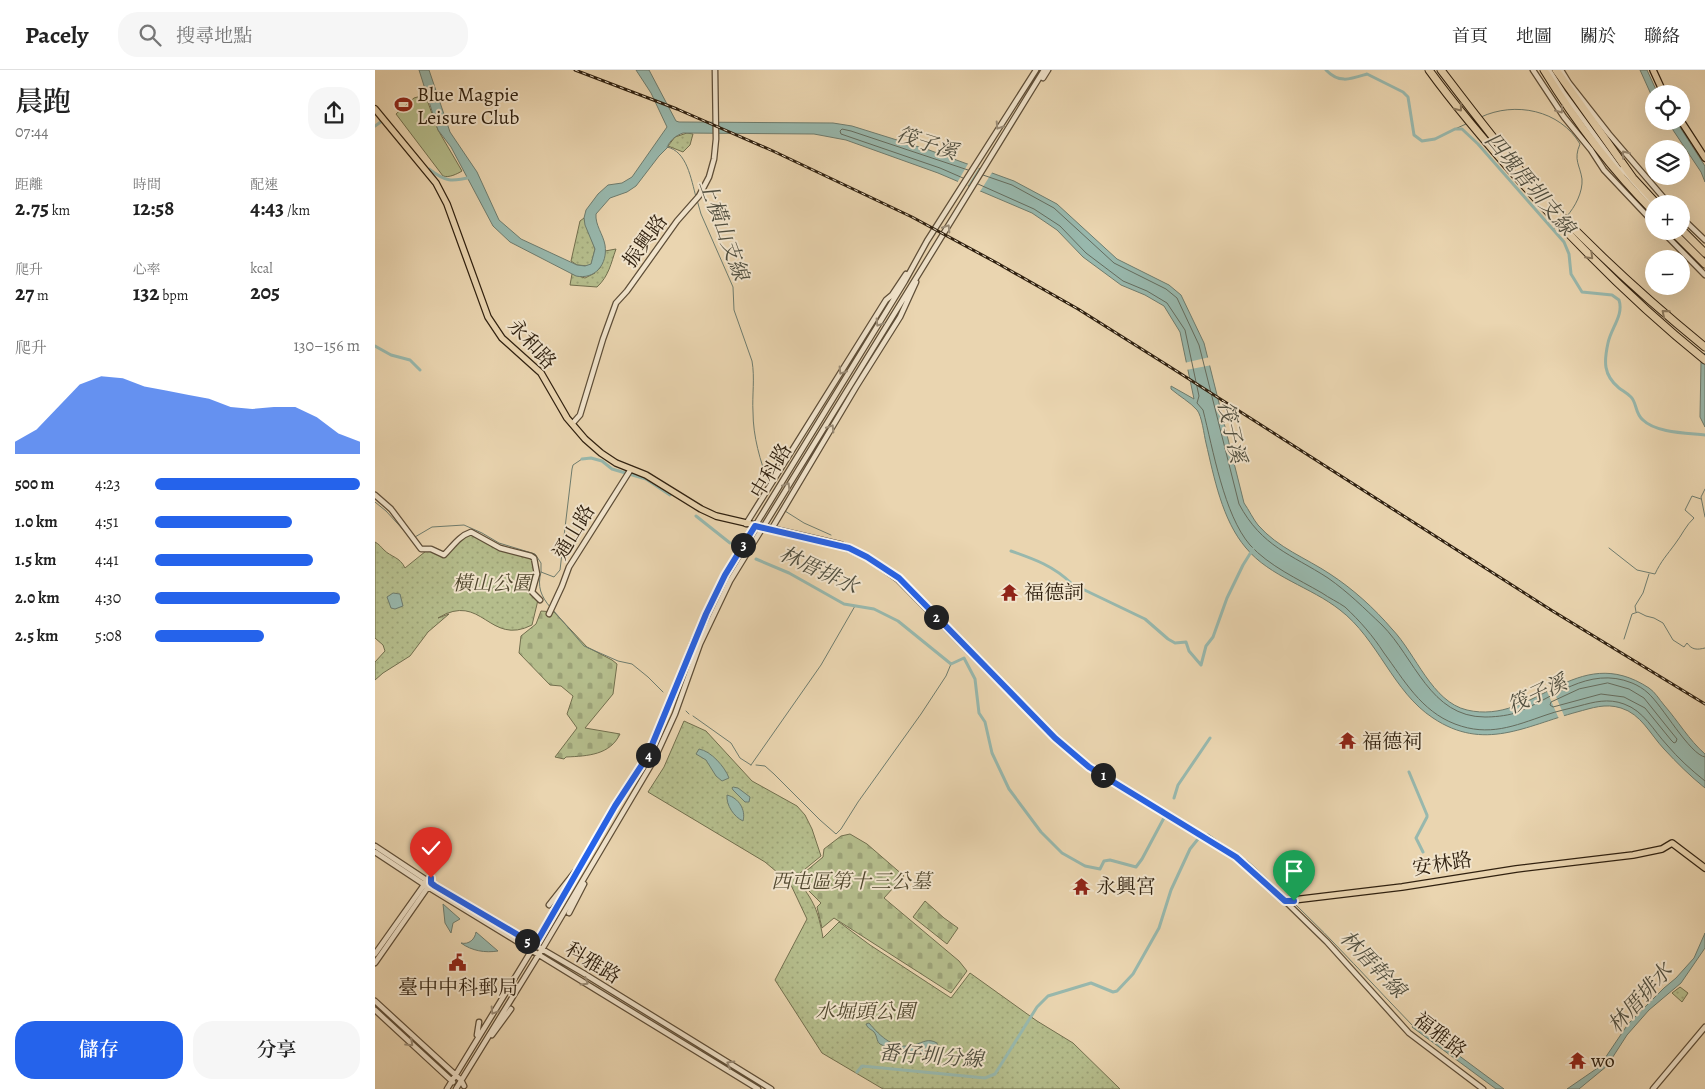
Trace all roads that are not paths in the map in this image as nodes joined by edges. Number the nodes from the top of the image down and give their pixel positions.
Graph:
1 (715, 70) edge
2 (1034, 70) edge
3 (1044, 70) edge
4 (1048, 70) edge
5 (1429, 70) edge
6 (1441, 70) edge
7 (1533, 70) edge
8 (1544, 70) edge
9 (1552, 70) edge
10 (1561, 70) edge
11 (1653, 70) edge
12 (1660, 85) edge
13 (1031, 92) junction
14 (375, 109) edge
15 (1687, 130) edge
16 (1705, 158) edge
17 (1646, 195) edge
18 (1661, 195) edge
19 (1645, 202) edge
20 (1645, 213) edge
21 (1690, 226) edge
22 (1670, 240) edge
23 (1682, 240) edge
24 (1688, 240) edge
25 (1690, 240) edge
26 (1705, 240) edge
27 (1705, 253) edge
28 (1705, 258) edge
29 (1705, 264) edge
30 (913, 265) junction
31 (922, 270) junction
32 (1705, 275) edge
33 (1704, 346) edge
34 (1705, 360) edge
35 (572, 424) junction
36 (629, 471) junction
37 (375, 495) edge
38 (746, 524) junction
39 (758, 527) junction
40 (771, 530) junction
41 (540, 600) dead end
42 (551, 610) dead end
43 (375, 846) edge
44 (375, 852) edge
45 (597, 855) junction
46 (585, 859) junction
47 (1705, 868) edge
48 (428, 884) junction
49 (1289, 901) junction
50 (549, 905) dead end
51 (569, 913) dead end
52 (533, 947) junction
53 (540, 951) junction
54 (375, 954) edge
55 (375, 963) edge
56 (375, 1001) edge
57 (511, 1009) dead end
58 (375, 1010) edge
59 (479, 1022) dead end
60 (1705, 1027) edge
61 (477, 1038) junction
62 (476, 1057) junction
63 (455, 1075) junction
64 (461, 1080) junction
65 (452, 1081) junction
66 (457, 1087) edge
67 (447, 1089) edge
68 (758, 1089) edge
69 (771, 1089) edge
70 (1483, 1089) edge
71 (1653, 1089) edge

1 - 35 street, 振興路
2 -> 30 street
3 - 13 street
4 - 13 street
5 -> 34 highway
33 -> 6 highway
7 -> 20 street
8 - 19 highway
9 - 17 highway
18 -> 10 street
11 - 12 main road
31 -> 13 street
14 - 35 main road, 永和路
15 - 16 main road
21 - 26 street
22 - 32 street
23 - 29 highway
24 - 28 street
25 - 27 highway
30 -> 38 street, 中科路
30 -> 39 street, 中科路
39 -> 31 street, 中科路
40 -> 31 street, 中科路
35 - 36 main road, 永和路
36 - 38 main road, 永和路
36 - 42 street, 通山路
37 - 41 street
38 - 39 main road, 福雅路
39 - 40 main road, 福雅路
39 - 45 street, 中科路
39 - 46 street, 中科路
40 - 49 main road, 福雅路
43 - 48 street, 科雅路
44 - 48 street, 科雅路
45 - 51 street
45 - 53 street, 中科路
46 - 50 street
46 - 52 street, 中科路
47 - 49 main road, 安林路
48 - 52 street, 科雅路
48 - 54 street
48 - 55 street
49 - 70 street, 福雅路
52 - 53 street, 科雅路
52 -> 61 street, 中科路
53 - 62 street, 中科路
53 -> 68 street, 科雅路
69 -> 53 street, 科雅路
56 - 63 street
57 - 62 street
58 -> 65 street
59 - 61 street
60 - 71 street
61 - 63 street, 中科路
62 - 64 street, 中科路
63 - 64 street
63 - 65 street, 中科路
64 - 66 street, 中科路
65 - 66 street
65 - 67 street, 中科路

